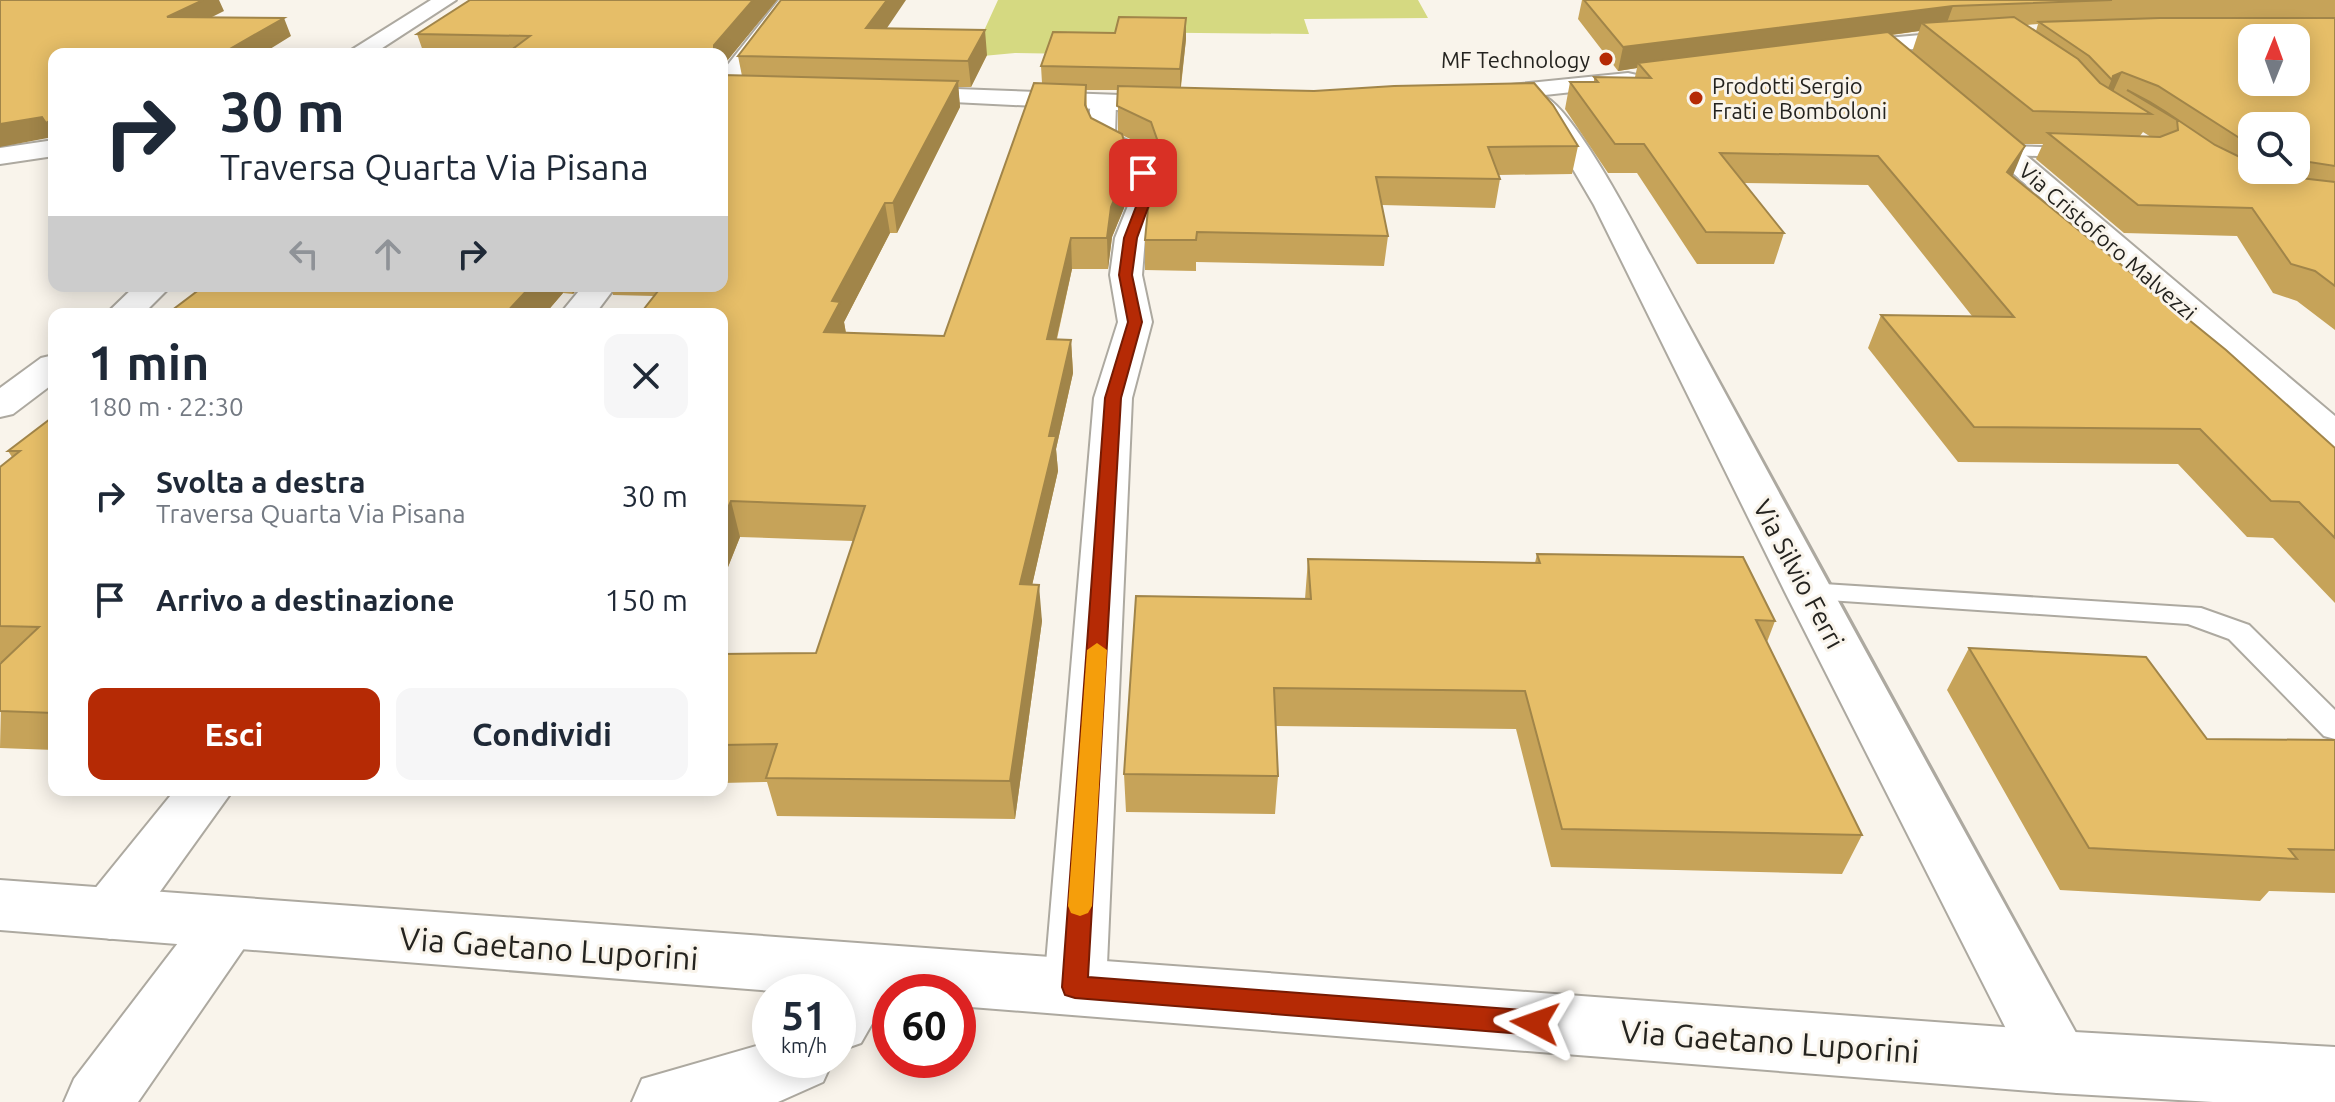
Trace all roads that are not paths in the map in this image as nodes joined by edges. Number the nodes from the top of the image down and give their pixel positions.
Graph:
1 (446, 0) edge
2 (790, 0) edge
3 (2002, 35) edge
4 (1883, 44) junction
5 (367, 48) edge
6 (1814, 53) edge
7 (1916, 73) edge
8 (1655, 76) edge
9 (1532, 92) junction
10 (729, 93) edge
11 (884, 94) edge
12 (1456, 97) edge
13 (1949, 102) edge
14 (1103, 103) junction
15 (1202, 105) edge
16 (48, 149) edge
17 (2003, 151) junction
18 (2089, 153) edge
19 (0, 156) edge
20 (148, 292) edge
21 (595, 292) edge
22 (130, 308) edge
23 (582, 308) edge
24 (48, 370) edge
25 (0, 406) edge
26 (2335, 436) edge
27 (1808, 592) junction
28 (2335, 728) edge
29 (201, 796) edge
30 (0, 905) edge
31 (110, 914) junction
32 (228, 923) junction
33 (752, 985) edge
34 (1075, 987) junction
35 (856, 997) edge
36 (2057, 1062) junction
37 (757, 1078) edge
38 (2335, 1078) edge
39 (98, 1102) edge
40 (666, 1102) edge

1 - 5 street
2 - 10 street
3 - 4 street
4 - 6 street
4 - 7 street
8 - 9 street
9 - 12 street
9 - 27 street, Via Silvio Ferri
11 - 14 street
13 - 17 street, Via Cristoforo Malvezzi
14 - 15 street
14 - 34 street
16 - 19 street
17 - 18 lane
17 - 26 street, Via Cristoforo Malvezzi
20 - 22 street
21 - 23 street
24 - 25 street
27 - 28 lane
27 - 36 street, Via Silvio Ferri
29 - 31 street
30 - 31 street, Via Gaetano Luporini
31 - 32 street, Via Gaetano Luporini
32 - 33 street, Via Gaetano Luporini
32 - 39 street
34 - 35 street, Via Gaetano Luporini
34 - 36 street, Via Gaetano Luporini
36 - 38 street, Via Gaetano Luporini
37 - 40 street

